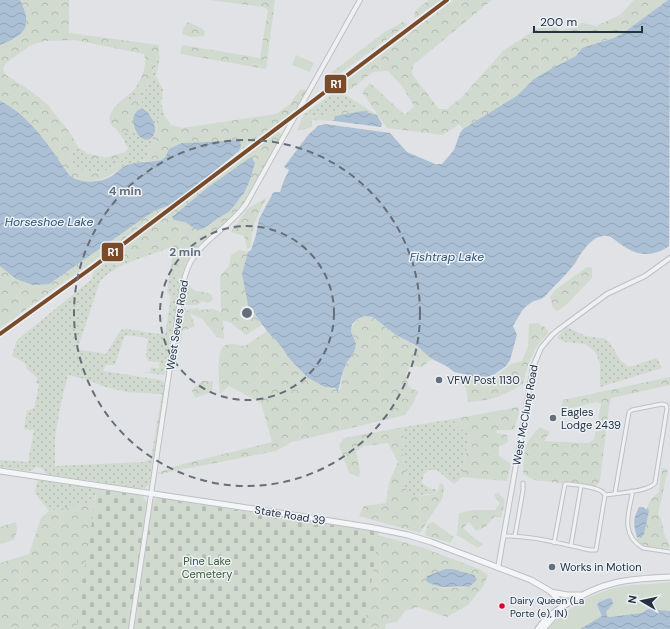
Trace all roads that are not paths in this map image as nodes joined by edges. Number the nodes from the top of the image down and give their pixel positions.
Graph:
1 (360, 0) edge
2 (670, 258) edge
3 (0, 471) edge
4 (523, 483) dead end
5 (580, 486) junction
6 (632, 491) junction
7 (150, 493) junction
8 (615, 493) junction
9 (605, 495) junction
10 (503, 536) junction
11 (515, 536) junction
12 (554, 543) junction
13 (571, 545) junction
14 (670, 552) edge
15 (498, 568) junction
16 (670, 577) edge
17 (550, 591) junction
18 (581, 595) junction
19 (564, 605) junction
20 (131, 629) edge
21 (538, 629) edge
22 (543, 629) edge

1 - 7 street, West Severs Road
2 - 10 street, West McClung Road
3 - 7 main road, State Road 39
4 - 11 street
5 - 9 street
5 - 12 street
5 - 13 street
6 - 8 street
6 - 8 street
6 - 14 street
7 - 15 main road, State Road 39
7 - 20 street, West Severs Road
8 - 9 street
9 - 13 street
10 - 11 street
10 - 15 street, West McClung Road
11 - 12 street
12 - 13 street
15 - 17 main road, State Road 39
16 - 18 main road
17 - 18 main road
17 - 19 main road, State Road 39
18 - 19 main road
19 - 21 main road
19 - 22 main road

